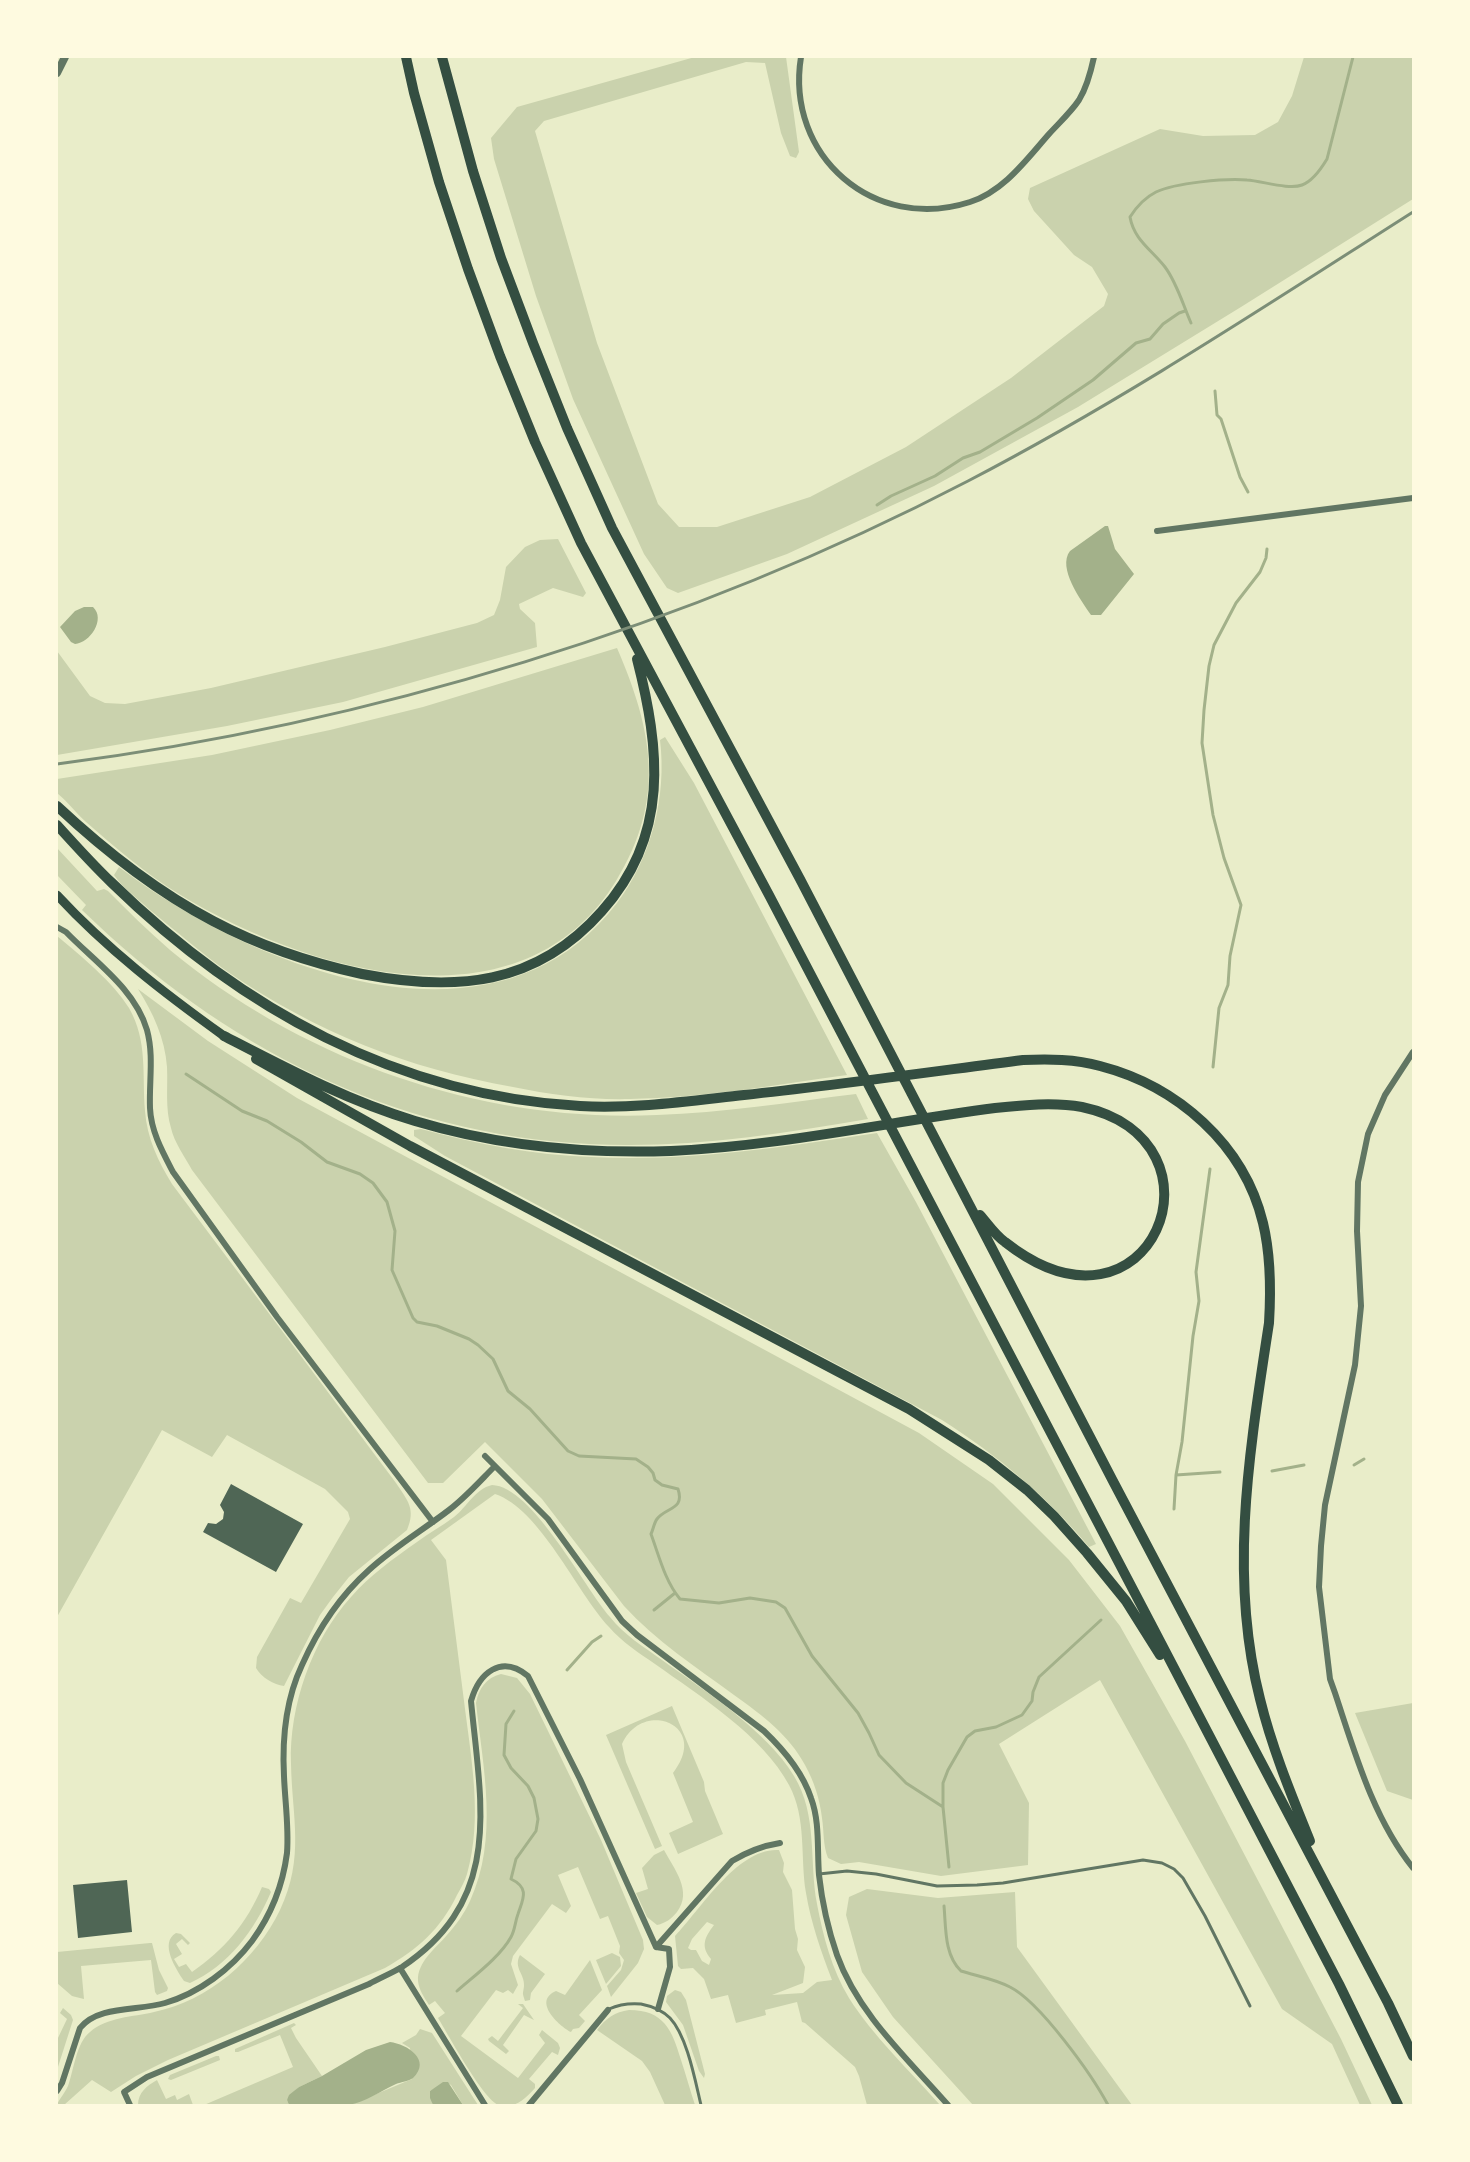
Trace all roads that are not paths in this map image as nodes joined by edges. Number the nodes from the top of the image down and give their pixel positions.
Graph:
1 (65, 57) edge
2 (406, 57) edge
3 (442, 57) edge
4 (801, 57) edge
5 (1094, 57) edge
6 (57, 74) edge
7 (1413, 498) edge
8 (1156, 531) dead end
9 (633, 641) junction
10 (57, 806) edge
11 (57, 825) edge
12 (57, 895) edge
13 (57, 927) edge
14 (224, 1035) junction
15 (1413, 1052) edge
16 (968, 1202) junction
17 (485, 1456) dead end
18 (495, 1466) junction
19 (433, 1521) junction
20 (1201, 1722) junction
21 (780, 1843) dead end
22 (1413, 1868) edge
23 (819, 1874) junction
24 (1329, 1892) junction
25 (656, 1947) junction
26 (400, 1968) junction
27 (1250, 2006) dead end
28 (658, 2009) junction
29 (608, 2010) joint
30 (1413, 2056) edge
31 (57, 2091) edge
32 (130, 2105) edge
33 (485, 2105) edge
34 (529, 2105) edge
35 (701, 2105) edge
36 (948, 2105) edge
37 (1398, 2105) edge

1 - 6 street
2 - 9 highway
3 - 16 highway
4 - 5 street
7 - 8 street
9 - 10 highway
9 - 20 highway
11 - 24 highway
12 - 14 main road
13 - 19 street
14 - 16 highway
14 - 20 highway
15 - 22 street
16 - 24 highway
17 - 18 street
18 - 19 street
18 - 23 street
19 - 31 street
20 - 37 highway
21 - 25 street
23 - 27 lane
23 - 36 street
24 - 30 highway
25 - 26 street
25 - 28 street
26 - 32 street
26 - 33 street
28 - 29 lane
28 - 35 lane
29 - 34 street

